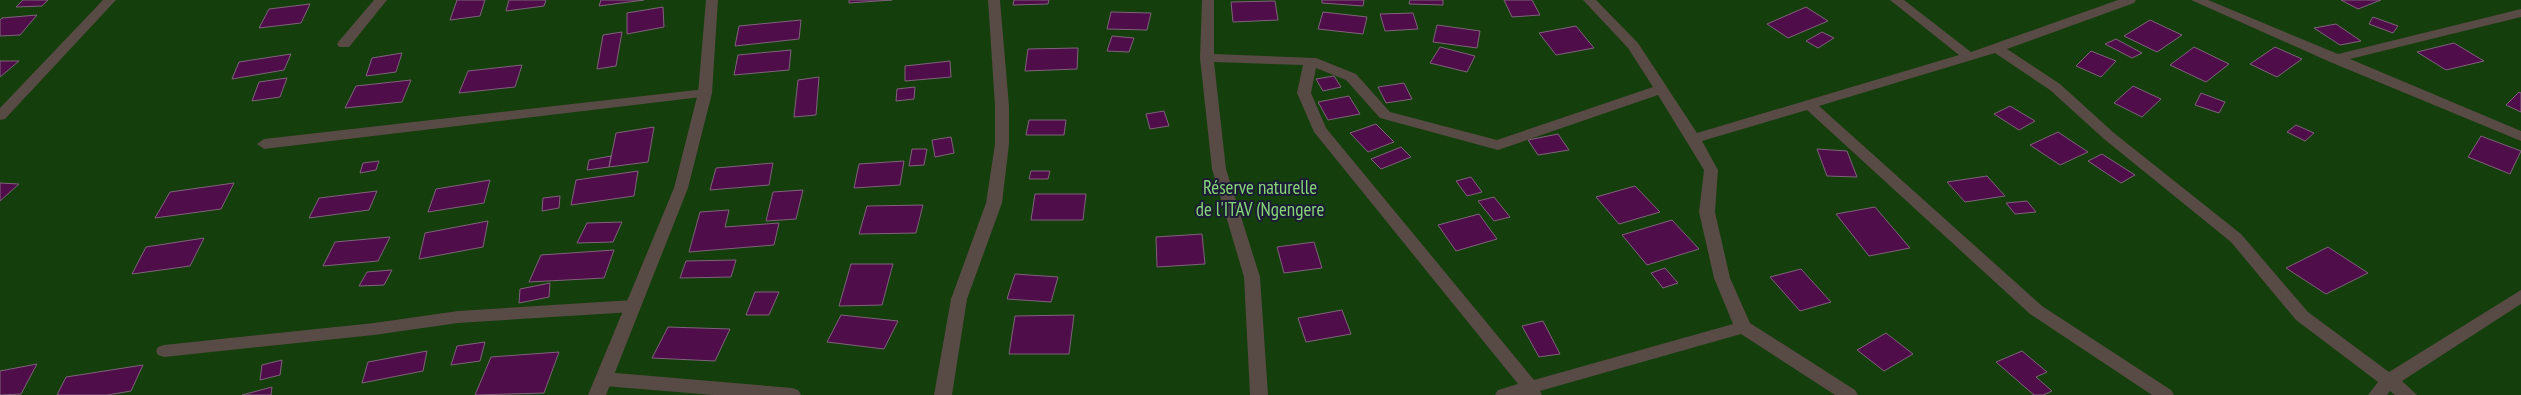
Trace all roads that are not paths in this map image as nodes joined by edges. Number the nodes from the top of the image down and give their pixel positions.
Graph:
1 (110, 0) edge
2 (381, 0) edge
3 (712, 0) edge
4 (994, 0) edge
5 (1208, 0) edge
6 (1589, 0) edge
7 (1896, 0) edge
8 (2130, 0) edge
9 (2197, 0) edge
10 (2521, 13) edge
11 (344, 44) dead end
12 (1996, 48) junction
13 (1969, 57) junction
14 (1207, 58) junction
15 (2336, 59) junction
16 (1311, 60) junction
17 (1661, 90) junction
18 (705, 92) junction
19 (1808, 104) junction
20 (0, 116) edge
21 (2521, 136) edge
22 (1694, 139) junction
23 (264, 144) dead end
24 (2521, 296) edge
25 (633, 306) junction
26 (1743, 327) junction
27 (164, 351) dead end
28 (600, 387) edge
29 (2382, 388) edge
30 (1531, 391) edge
31 (792, 395) edge
32 (943, 395) edge
33 (1259, 395) edge
34 (1504, 395) edge
35 (1849, 395) edge
36 (2165, 395) edge
37 (2408, 395) edge

1 - 20 street
2 - 11 street
3 - 18 street
4 - 32 street
5 - 14 street
6 - 17 street
7 - 13 street
8 - 12 street
9 - 15 street
10 - 15 street
12 - 13 street
12 - 29 street
13 - 19 street
14 - 16 street
14 - 33 street
15 - 21 street
16 - 17 street
16 - 30 street
17 - 22 street
18 - 23 street
18 - 25 street
19 - 22 street
19 - 36 street
22 - 26 street
24 - 29 street
25 - 27 street
25 - 28 street
26 - 30 street
26 - 35 street
28 - 31 street
29 - 37 street
30 - 34 street

